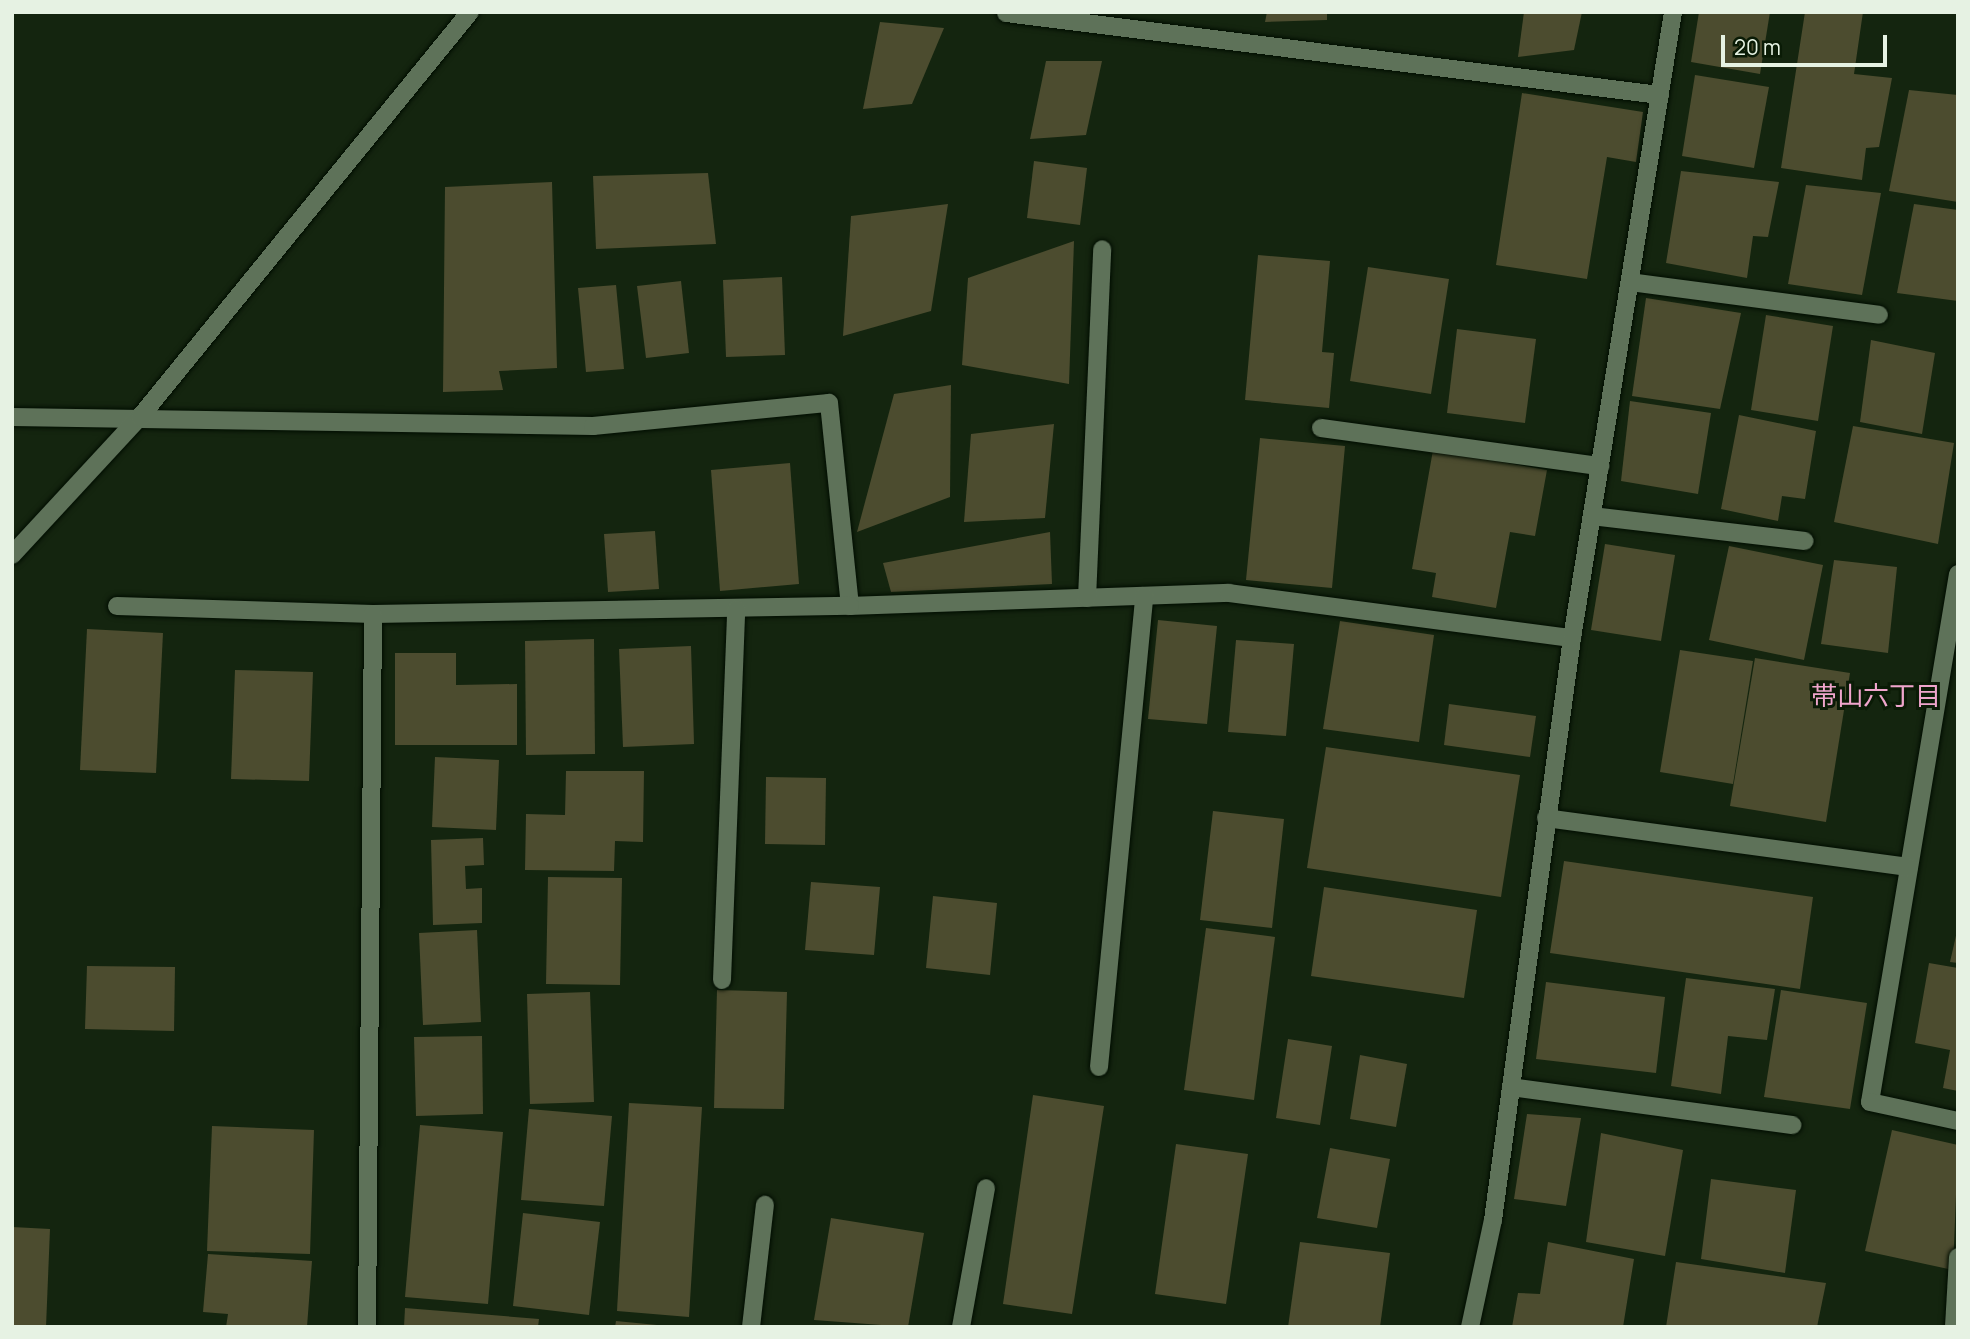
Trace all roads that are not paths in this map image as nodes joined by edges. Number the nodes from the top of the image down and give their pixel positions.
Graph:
1 (470, 12) edge
2 (1673, 12) edge
3 (1006, 13) edge
4 (1660, 95) junction
5 (1102, 249) dead end
6 (1630, 282) junction
7 (1879, 316) dead end
8 (12, 417) edge
9 (140, 417) junction
10 (1321, 428) dead end
11 (1600, 466) junction
12 (1592, 516) junction
13 (1805, 541) dead end
14 (12, 555) edge
15 (1958, 574) edge
16 (1144, 596) junction
17 (1087, 598) junction
18 (117, 606) dead end
19 (850, 606) junction
20 (736, 609) junction
21 (373, 614) junction
22 (1572, 638) junction
23 (1546, 818) junction
24 (1909, 867) junction
25 (722, 980) dead end
26 (1099, 1067) dead end
27 (1511, 1087) junction
28 (1958, 1121) edge
29 (1792, 1125) dead end
30 (986, 1188) dead end
31 (765, 1205) dead end
32 (1958, 1257) edge
33 (367, 1327) edge
34 (751, 1327) edge
35 (961, 1327) edge
36 (1470, 1327) edge
37 (1954, 1327) edge

1 - 9 street
2 - 4 street
3 - 4 street
4 - 6 street
5 - 17 street
6 - 7 street
6 - 11 street
8 - 9 street
9 - 14 street
9 - 19 street
10 - 11 street
11 - 12 street
12 - 13 street
12 - 22 street
15 - 24 street
16 - 17 street
16 - 22 street
16 - 26 street
17 - 19 street
18 - 21 street
19 - 20 street
20 - 21 street
20 - 25 street
21 - 33 street
22 - 23 street
23 - 24 street
23 - 27 street
24 - 28 street
27 - 29 street
27 - 36 street
30 - 35 street
31 - 34 street
32 - 37 street

